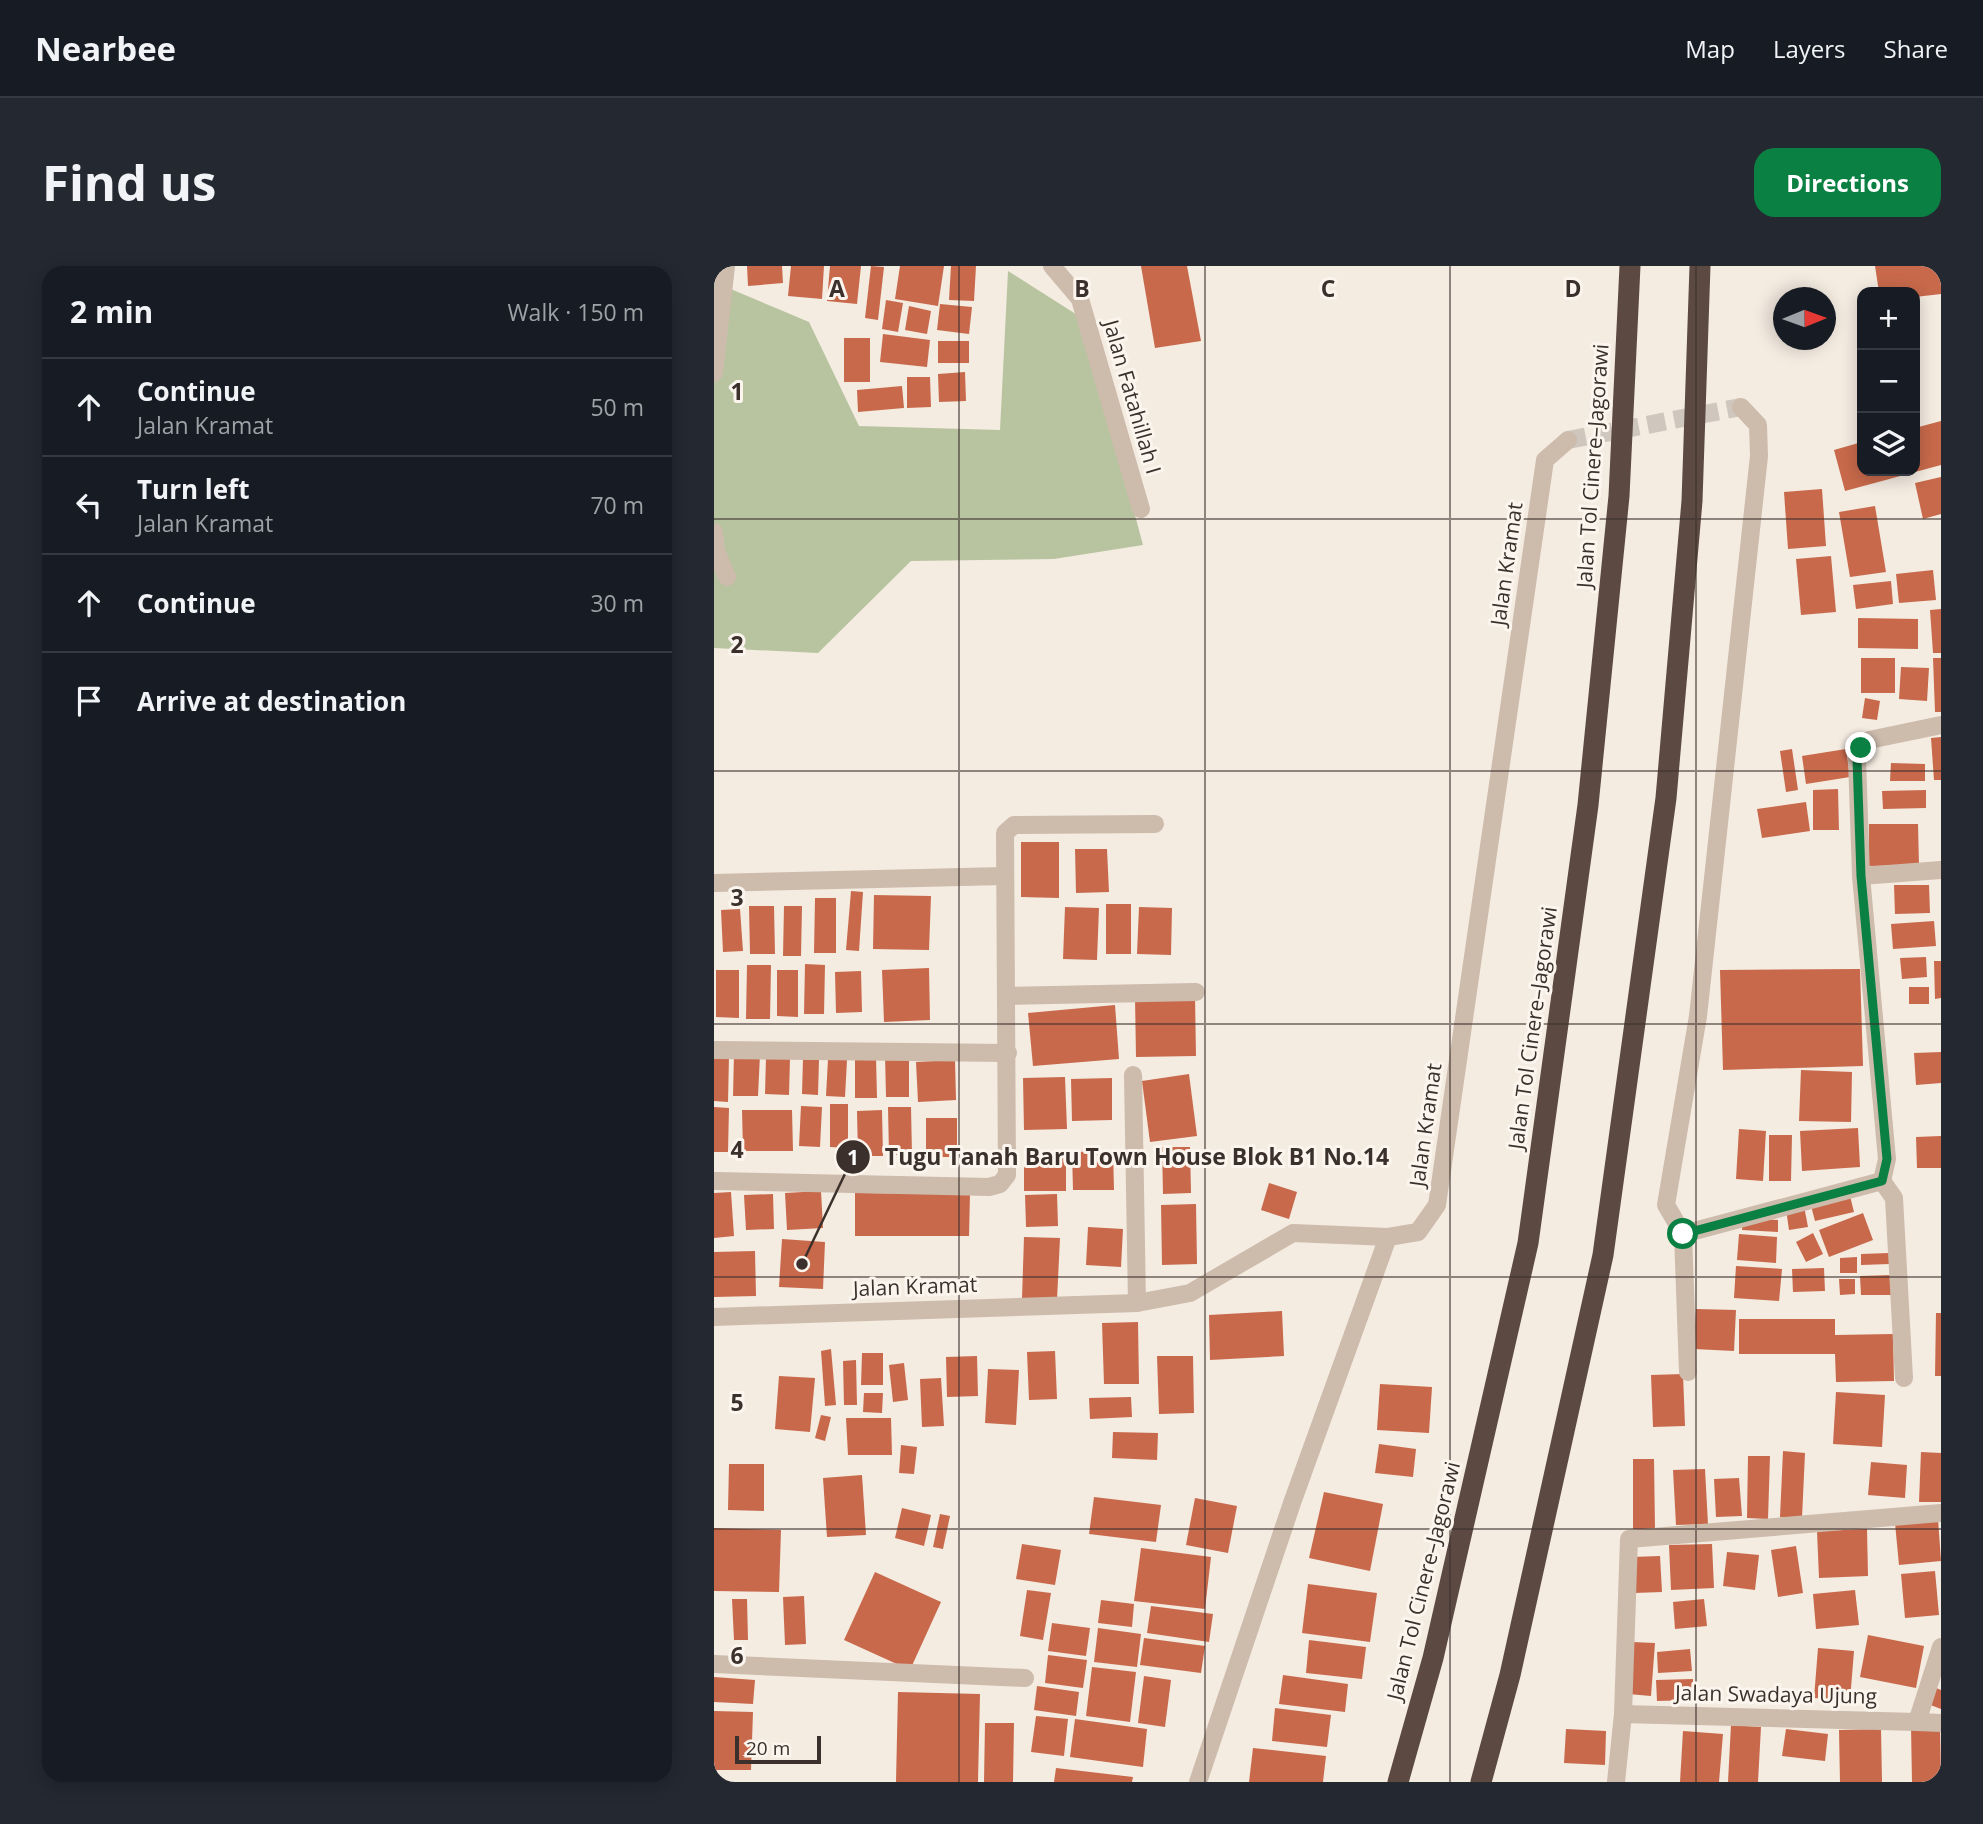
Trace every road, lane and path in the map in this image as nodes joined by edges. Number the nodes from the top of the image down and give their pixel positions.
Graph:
1 (726, 266) edge
2 (1052, 266) edge
3 (1630, 266) edge
4 (1700, 266) edge
5 (714, 373) edge
6 (1741, 407) dead end
7 (1568, 440) tunnel mouth
8 (1141, 509) dead end
9 (714, 532) edge
10 (727, 578) dead end
11 (1941, 725) edge
12 (1155, 824) dead end
13 (1941, 870) edge
14 (1004, 876) junction
15 (1861, 876) junction
16 (714, 883) edge
17 (1196, 992) dead end
18 (1006, 996) junction
19 (714, 1050) edge
20 (1008, 1053) junction
21 (1133, 1075) dead end
22 (714, 1181) edge
23 (1882, 1181) junction
24 (1683, 1234) junction
25 (1388, 1237) junction
26 (1137, 1303) junction
27 (714, 1317) edge
28 (1688, 1372) dead end
29 (1904, 1378) dead end
30 (1941, 1513) edge
31 (1941, 1647) edge
32 (714, 1664) edge
33 (1025, 1678) dead end
34 (1623, 1714) junction
35 (1917, 1722) junction
36 (1941, 1723) edge
37 (1198, 1782) edge
38 (1398, 1782) edge
39 (1481, 1782) edge
40 (1616, 1782) edge

1 - 5 street
2 - 8 street, Jalan Fatahillah I
3 - 38 highway, Jalan Tol Cinere–Jagorawi
4 - 39 highway
6 - 24 street
7 - 25 street, Jalan Kramat
9 - 10 street
11 - 15 street
12 - 14 street
13 - 15 street
14 - 16 street
14 - 18 street
15 - 23 street
17 - 18 street
18 - 20 street
19 - 20 street
20 - 22 street
21 - 26 street
23 - 24 street
23 - 29 street
24 - 28 street
25 - 26 street, Jalan Kramat
25 - 37 street
26 - 27 street, Jalan Kramat
30 - 34 street
31 - 35 street
32 - 33 street
34 - 35 street, Jalan Swadaya Ujung
34 - 40 street
35 - 36 street, Jalan Swadaya Ujung

